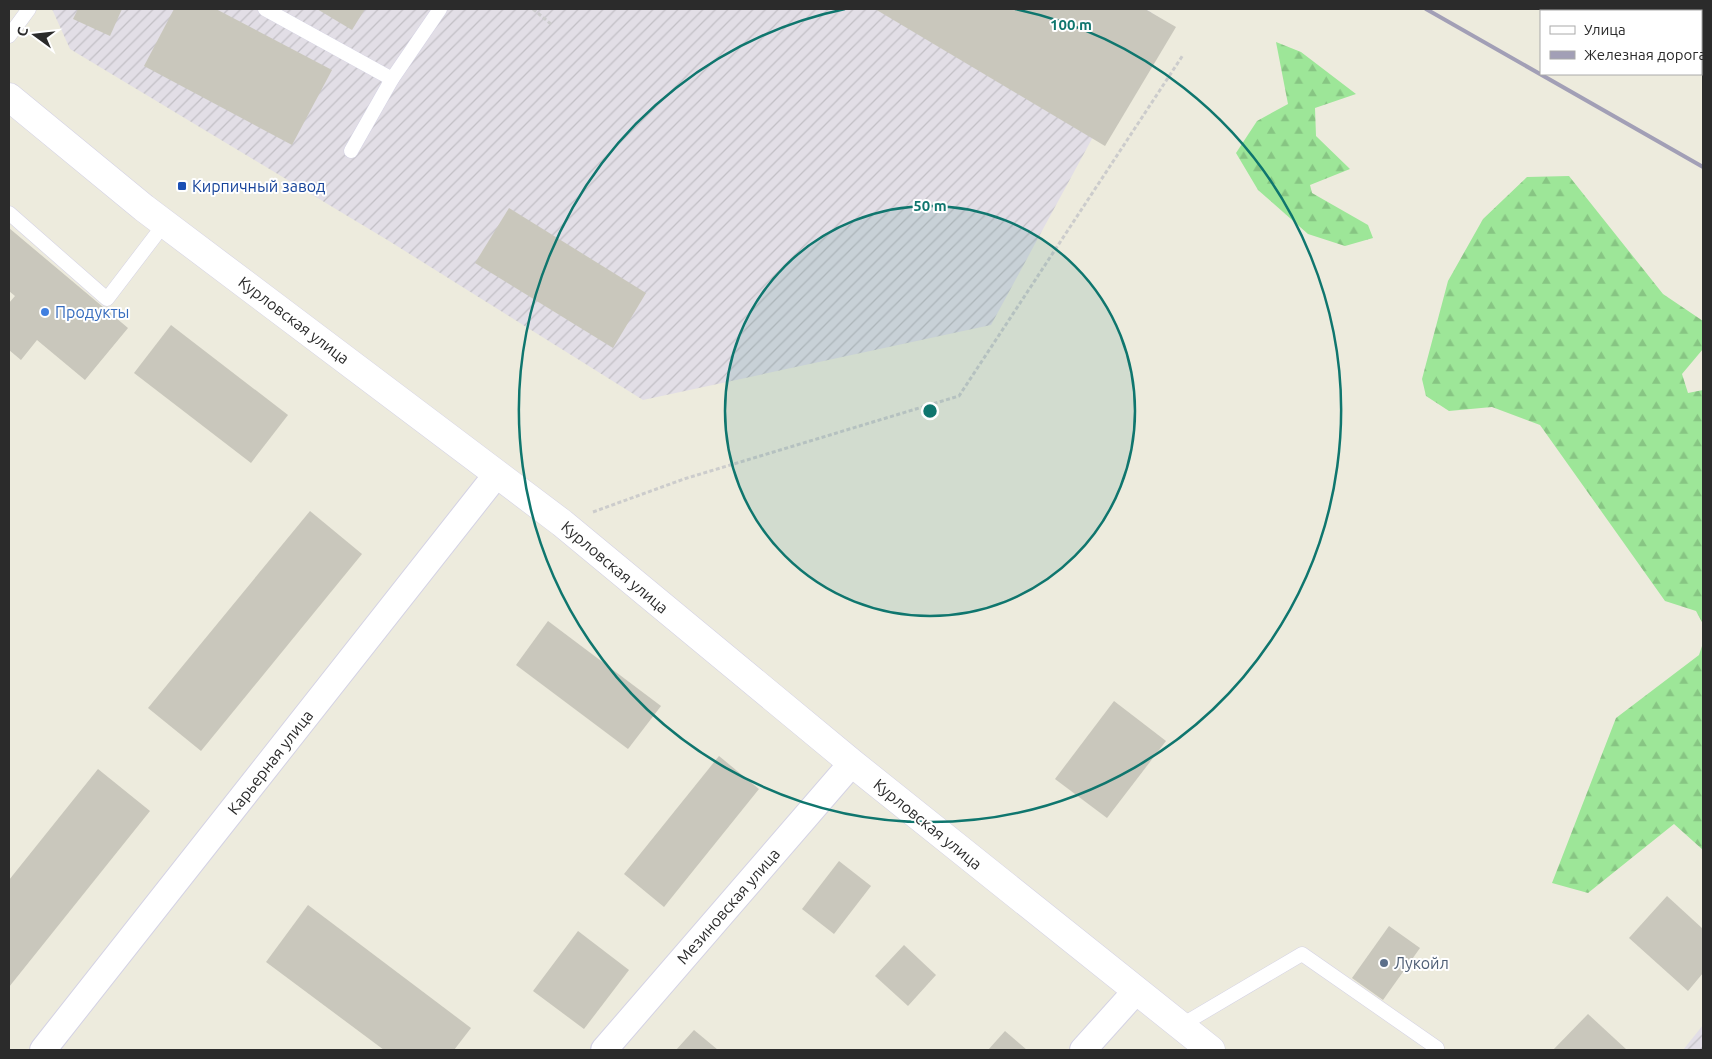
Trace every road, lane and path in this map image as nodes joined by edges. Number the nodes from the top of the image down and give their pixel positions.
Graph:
1 (29, 9) edge
2 (265, 9) edge
3 (440, 9) edge
4 (533, 9) edge
5 (552, 25) dead end
6 (9, 36) edge
7 (1183, 55) dead end
8 (392, 79) junction
9 (9, 97) edge
10 (351, 151) dead end
11 (9, 213) edge
12 (165, 223) junction
13 (497, 474) junction
14 (562, 523) junction
15 (852, 763) junction
16 (1136, 991) junction
17 (1180, 1026) junction
18 (42, 1050) edge
19 (604, 1050) edge
20 (1084, 1050) edge
21 (1211, 1050) edge
22 (1435, 1050) edge

1 - 6 lane
2 - 8 lane
3 - 8 lane
4 - 5 path
7 - 14 path
8 - 10 lane
9 - 12 main road, Курловская улица
11 - 12 lane
12 - 13 main road, Курловская улица
13 - 14 main road, Курловская улица
13 - 18 street, Карьерная улица
14 - 15 main road, Курловская улица
15 - 16 main road, Курловская улица
15 - 19 street, Мезиновская улица
16 - 17 main road, Курловская улица
16 - 20 street
17 - 21 main road, Курловская улица
17 - 22 lane

